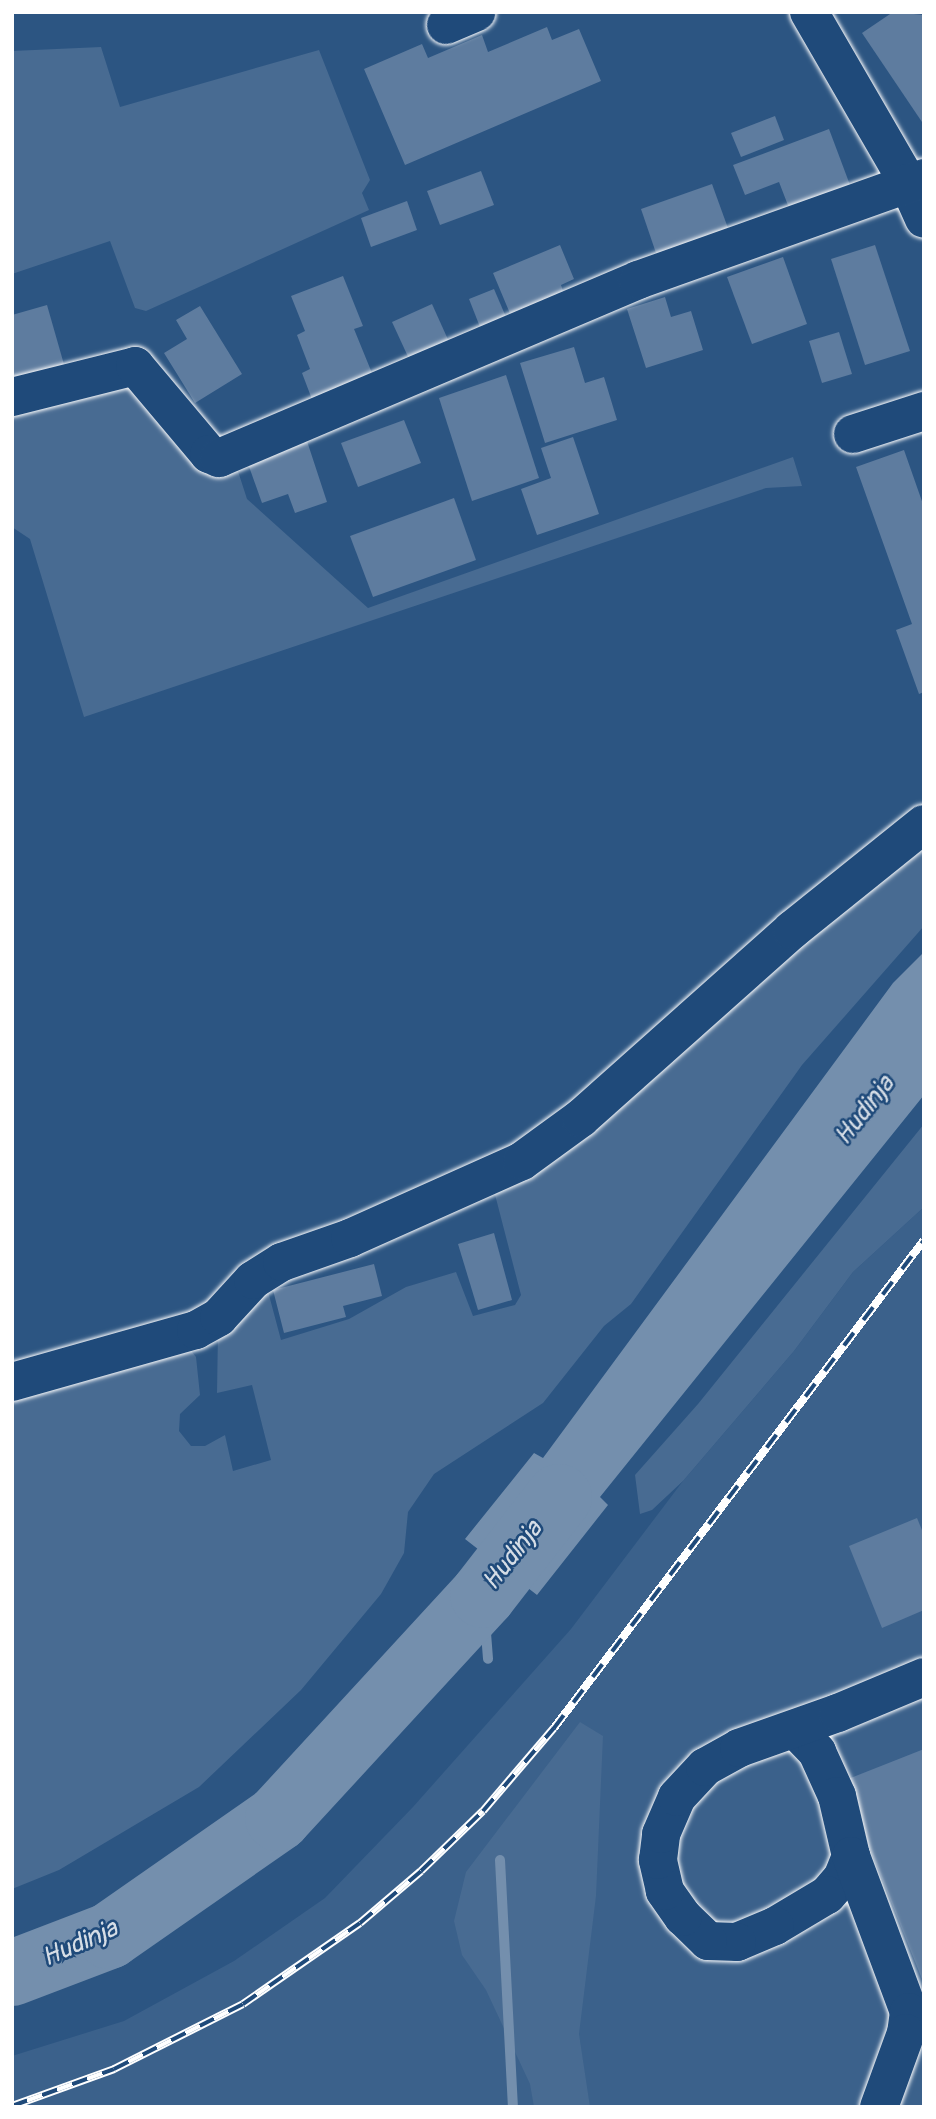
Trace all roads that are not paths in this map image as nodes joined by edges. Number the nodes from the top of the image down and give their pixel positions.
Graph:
1 (809, 12) edge
2 (916, 181) edge
3 (924, 219) edge
4 (12, 397) edge
5 (924, 411) edge
6 (853, 434) dead end
7 (924, 824) edge
8 (12, 1382) edge
9 (924, 1677) edge
10 (795, 1729) junction
11 (851, 1856) junction
12 (879, 2107) edge

1 - 2 street
2 - 3 street
2 - 4 street
5 - 6 street
7 - 8 street
9 - 10 street
10 - 11 street
10 - 11 street
11 - 12 street

